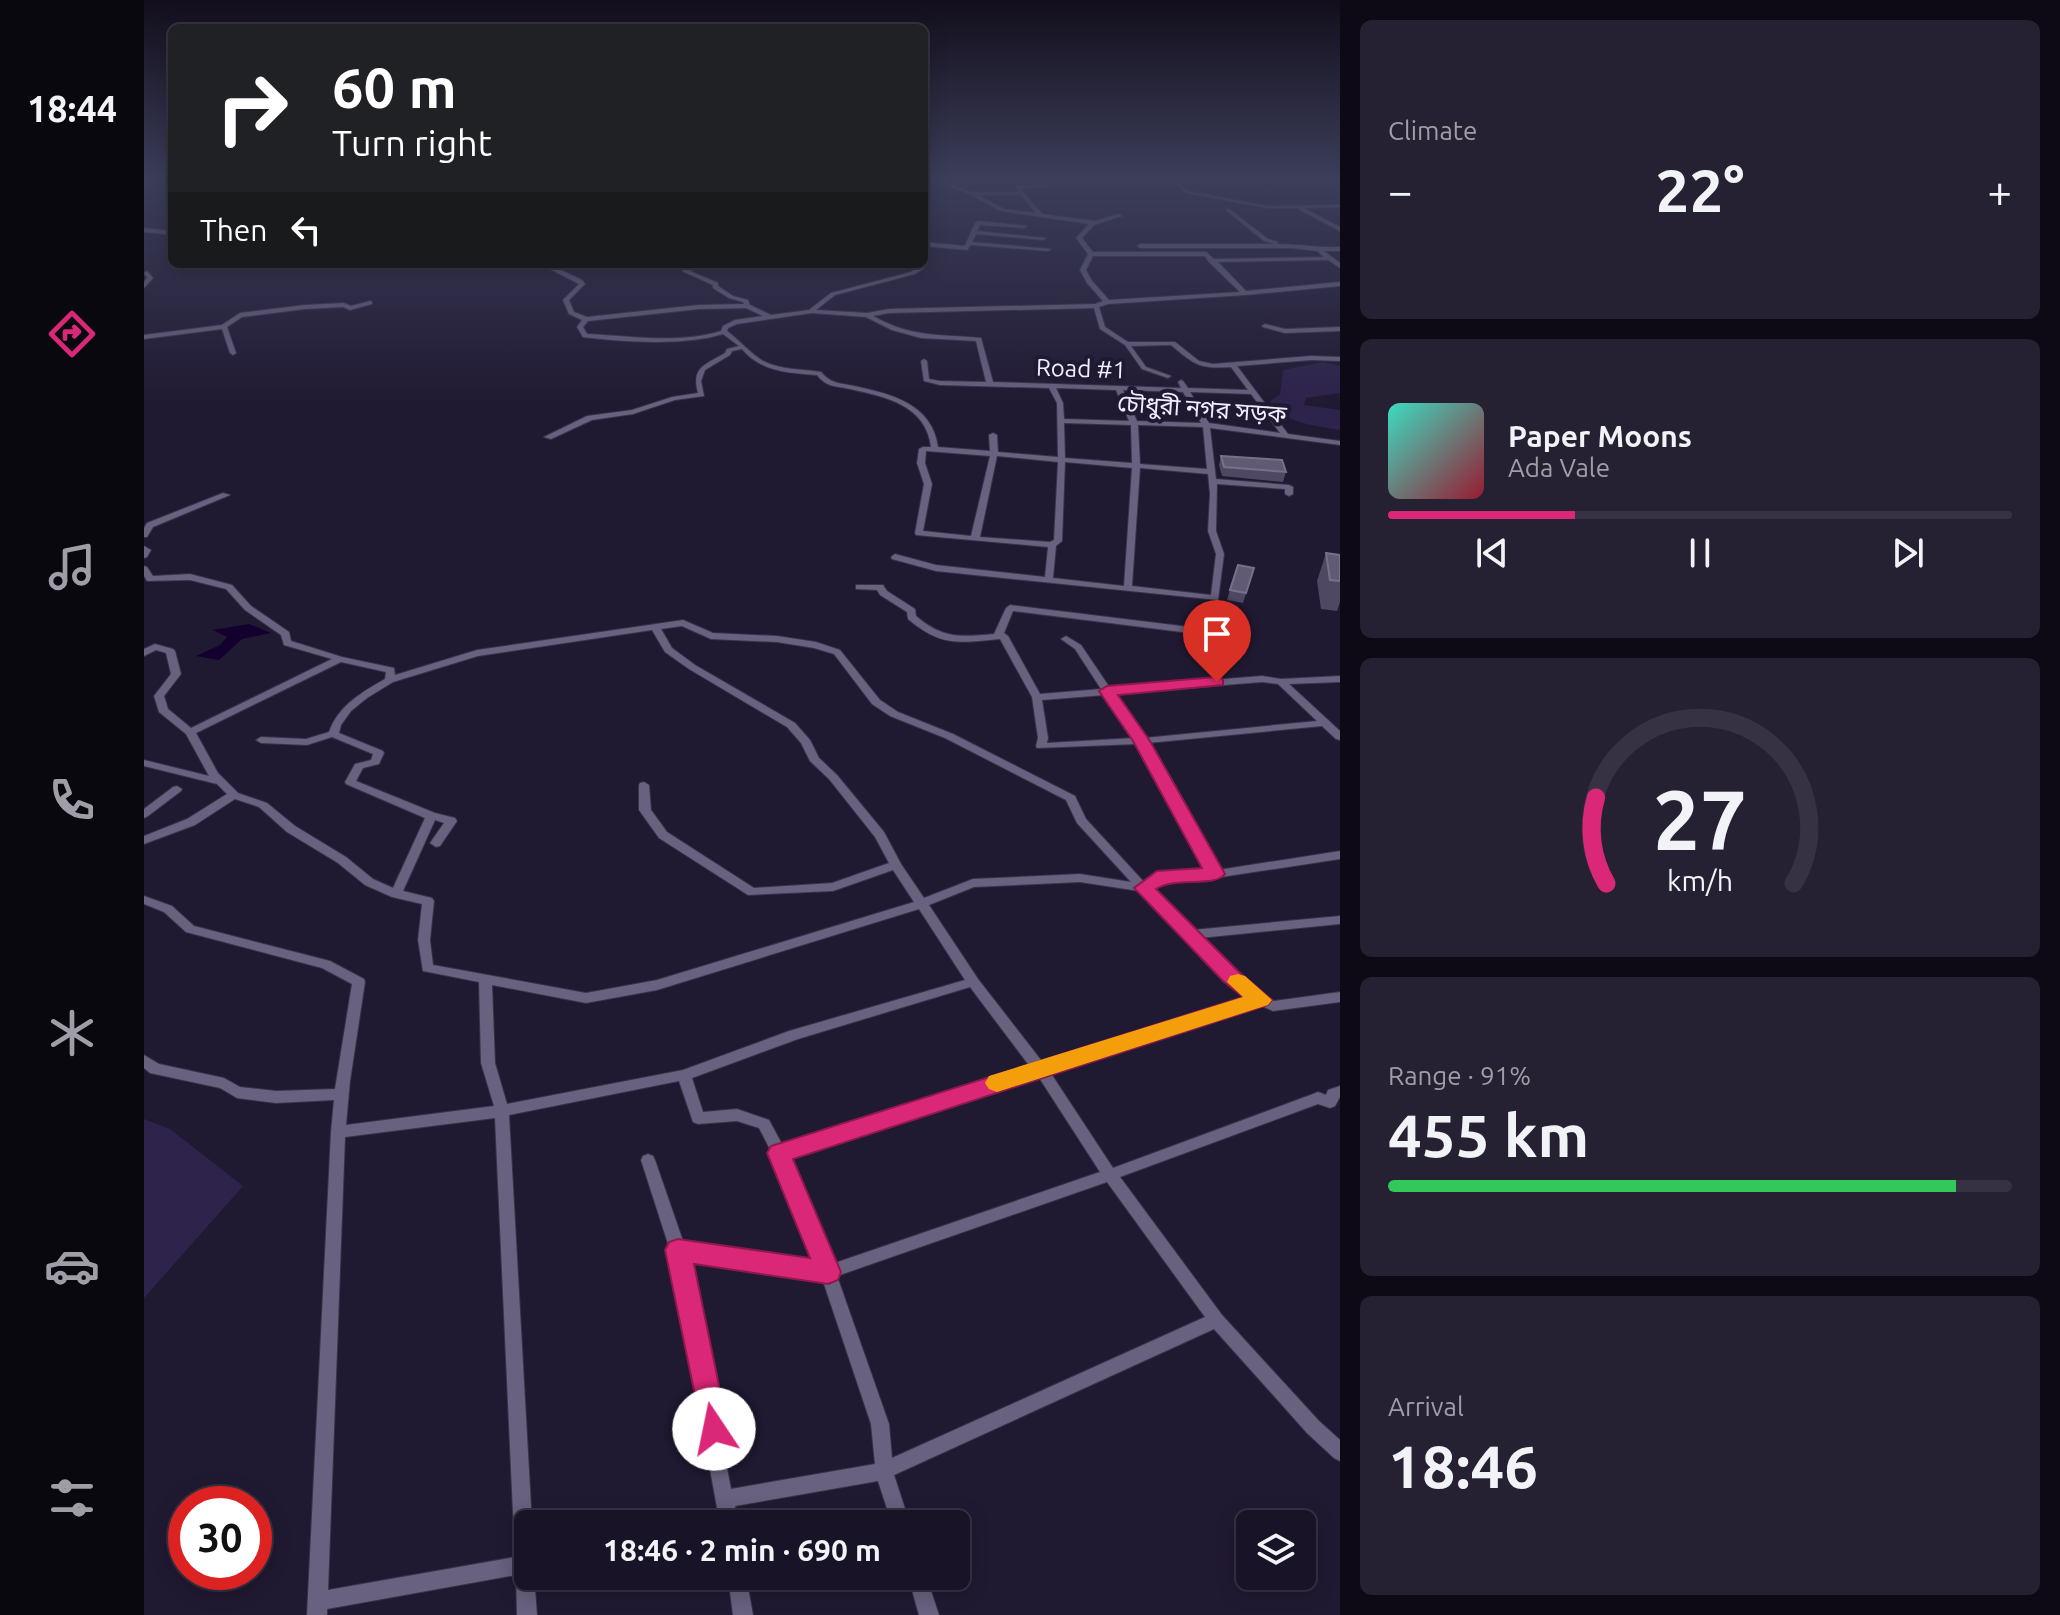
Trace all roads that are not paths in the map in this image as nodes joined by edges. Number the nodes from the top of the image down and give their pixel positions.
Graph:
1 (1091, 254) edge
2 (1206, 254) edge
3 (1325, 254) edge
4 (1330, 258) junction
5 (1211, 261) junction
6 (1340, 266) edge
7 (552, 268) edge
8 (692, 268) edge
9 (921, 268) edge
10 (147, 273) dead end
11 (1340, 284) edge
12 (144, 286) edge
13 (1245, 293) junction
14 (1107, 302) junction
15 (370, 303) dead end
16 (747, 306) junction
17 (1096, 306) junction
18 (812, 311) junction
19 (867, 315) junction
20 (770, 317) junction
21 (586, 319) junction
22 (1265, 326) dead end
23 (224, 327) junction
24 (1340, 329) edge
25 (724, 332) junction
26 (144, 337) edge
27 (1127, 344) junction
28 (744, 347) junction
29 (233, 353) dead end
30 (1340, 359) edge
31 (924, 361) dead end
32 (1233, 365) junction
33 (1168, 376) dead end
34 (1181, 382) dead end
35 (990, 384) junction
36 (1051, 386) junction
37 (1119, 389) junction
38 (1185, 391) junction
39 (1254, 392) junction
40 (1060, 421) junction
41 (1134, 423) junction
42 (1206, 425) junction
43 (993, 435) dead end
44 (1285, 435) junction
45 (548, 437) dead end
46 (1340, 443) edge
47 (935, 449) junction
48 (994, 453) junction
49 (1061, 459) junction
50 (1136, 467) junction
51 (1211, 477) junction
52 (1289, 494) dead end
53 (226, 495) dead end
54 (144, 535) edge
55 (975, 539) junction
56 (1052, 545) junction
57 (895, 557) dead end
58 (144, 569) edge
59 (1049, 579) junction
60 (859, 587) dead end
61 (1128, 588) junction
62 (655, 627) junction
63 (1206, 632) dead end
64 (998, 636) junction
65 (1066, 639) dead end
66 (144, 653) edge
67 (340, 659) junction
68 (1340, 679) edge
69 (390, 680) junction
70 (1281, 682) junction
71 (1107, 691) junction
72 (1037, 697) junction
73 (1323, 723) junction
74 (190, 732) junction
75 (333, 734) junction
76 (1340, 737) edge
77 (261, 740) dead end
78 (1141, 741) junction
79 (144, 763) edge
80 (222, 782) junction
81 (644, 785) dead end
82 (177, 789) dead end
83 (234, 795) junction
84 (144, 814) edge
85 (431, 816) junction
86 (144, 840) edge
87 (436, 843) dead end
88 (1340, 855) edge
89 (896, 865) junction
90 (1215, 874) junction
91 (1143, 888) junction
92 (396, 894) junction
93 (144, 900) edge
94 (921, 904) junction
95 (1340, 920) edge
96 (1190, 935) junction
97 (485, 979) junction
98 (973, 982) junction
99 (1340, 997) edge
100 (1261, 1000) junction
101 (144, 1060) edge
102 (1040, 1069) junction
103 (684, 1075) junction
104 (1340, 1091) edge
105 (341, 1094) junction
106 (502, 1111) junction
107 (338, 1132) junction
108 (779, 1153) junction
109 (648, 1160) dead end
110 (1110, 1175) junction
111 (678, 1250) junction
112 (828, 1272) junction
113 (1216, 1320) junction
114 (1340, 1452) edge
115 (884, 1471) junction
116 (725, 1499) junction
117 (523, 1510) edge
118 (727, 1510) edge
119 (897, 1510) edge
120 (514, 1567) edge
121 (526, 1590) edge
122 (739, 1590) edge
123 (921, 1590) edge
124 (317, 1608) edge
125 (527, 1615) edge
126 (743, 1615) edge
127 (929, 1615) edge

1 - 14 street
2 - 5 street
3 - 4 street
4 - 5 street
4 - 6 street
5 - 13 street
7 - 21 street
8 - 16 street
9 - 18 street
10 - 12 street
11 - 13 street
13 - 14 street
14 - 17 street
15 - 23 street
16 - 20 street
16 - 21 street
17 - 19 street
17 - 27 street
18 - 19 street
18 - 20 street
19 - 35 street
20 - 25 street
21 - 25 street
22 - 24 street
23 - 26 street
23 - 29 street
25 - 28 street
27 - 32 street
27 - 33 street
28 - 45 street
28 - 47 street
30 - 32 street
31 - 35 street, Road #1
32 - 39 street
34 - 38 street
35 - 36 street, Road #1
36 - 37 street, Road #1
36 - 40 street
37 - 38 street, Road #1
37 - 41 street
38 - 39 street, Road #1
38 - 42 street
39 - 44 street
40 - 41 street, চৌধুরী নগর সড়ক
40 - 49 street
41 - 42 street, চৌধুরী নগর সড়ক
41 - 50 street
42 - 44 street, চৌধুরী নগর সড়ক
42 - 51 street
43 - 48 street
44 - 46 street, চৌধুরী নগর সড়ক
47 - 48 street
47 - 55 street
48 - 49 street
48 - 55 street
49 - 50 street
49 - 56 street
50 - 51 street
50 - 61 street
51 - 52 street
51 - 61 street
53 - 54 street
55 - 56 street
56 - 59 street
57 - 59 street
58 - 67 street
59 - 61 street
60 - 64 street
62 - 69 street
62 - 89 street
62 - 91 street
63 - 64 street
64 - 72 street
65 - 71 street
66 - 74 street
67 - 69 street
67 - 74 street
68 - 70 street
69 - 75 street
70 - 71 street
70 - 73 street
71 - 72 street
71 - 78 street
72 - 78 street
73 - 76 street
73 - 78 street
74 - 80 street
75 - 77 street
75 - 85 street
78 - 90 street
79 - 80 street
80 - 83 street
81 - 89 street
82 - 84 street
83 - 86 street
83 - 92 street
85 - 87 street
85 - 92 street
88 - 90 street
89 - 94 street
90 - 91 street
91 - 94 street
91 - 96 street
92 - 97 street
93 - 105 street
94 - 97 street
94 - 98 street
95 - 96 street
96 - 100 street
97 - 106 street
98 - 102 street
98 - 103 street
99 - 100 street
100 - 102 street
101 - 105 street
102 - 108 street
102 - 110 street
103 - 106 street
103 - 108 street
104 - 110 street
105 - 107 street
106 - 107 street
106 - 117 street
107 - 124 street
108 - 112 street
109 - 111 street
110 - 112 street
110 - 113 street
111 - 112 street
111 - 116 street
112 - 115 street
113 - 114 street
113 - 115 street
115 - 116 street
115 - 119 street
116 - 118 street
120 - 124 street
121 - 125 street
122 - 126 street
123 - 127 street

